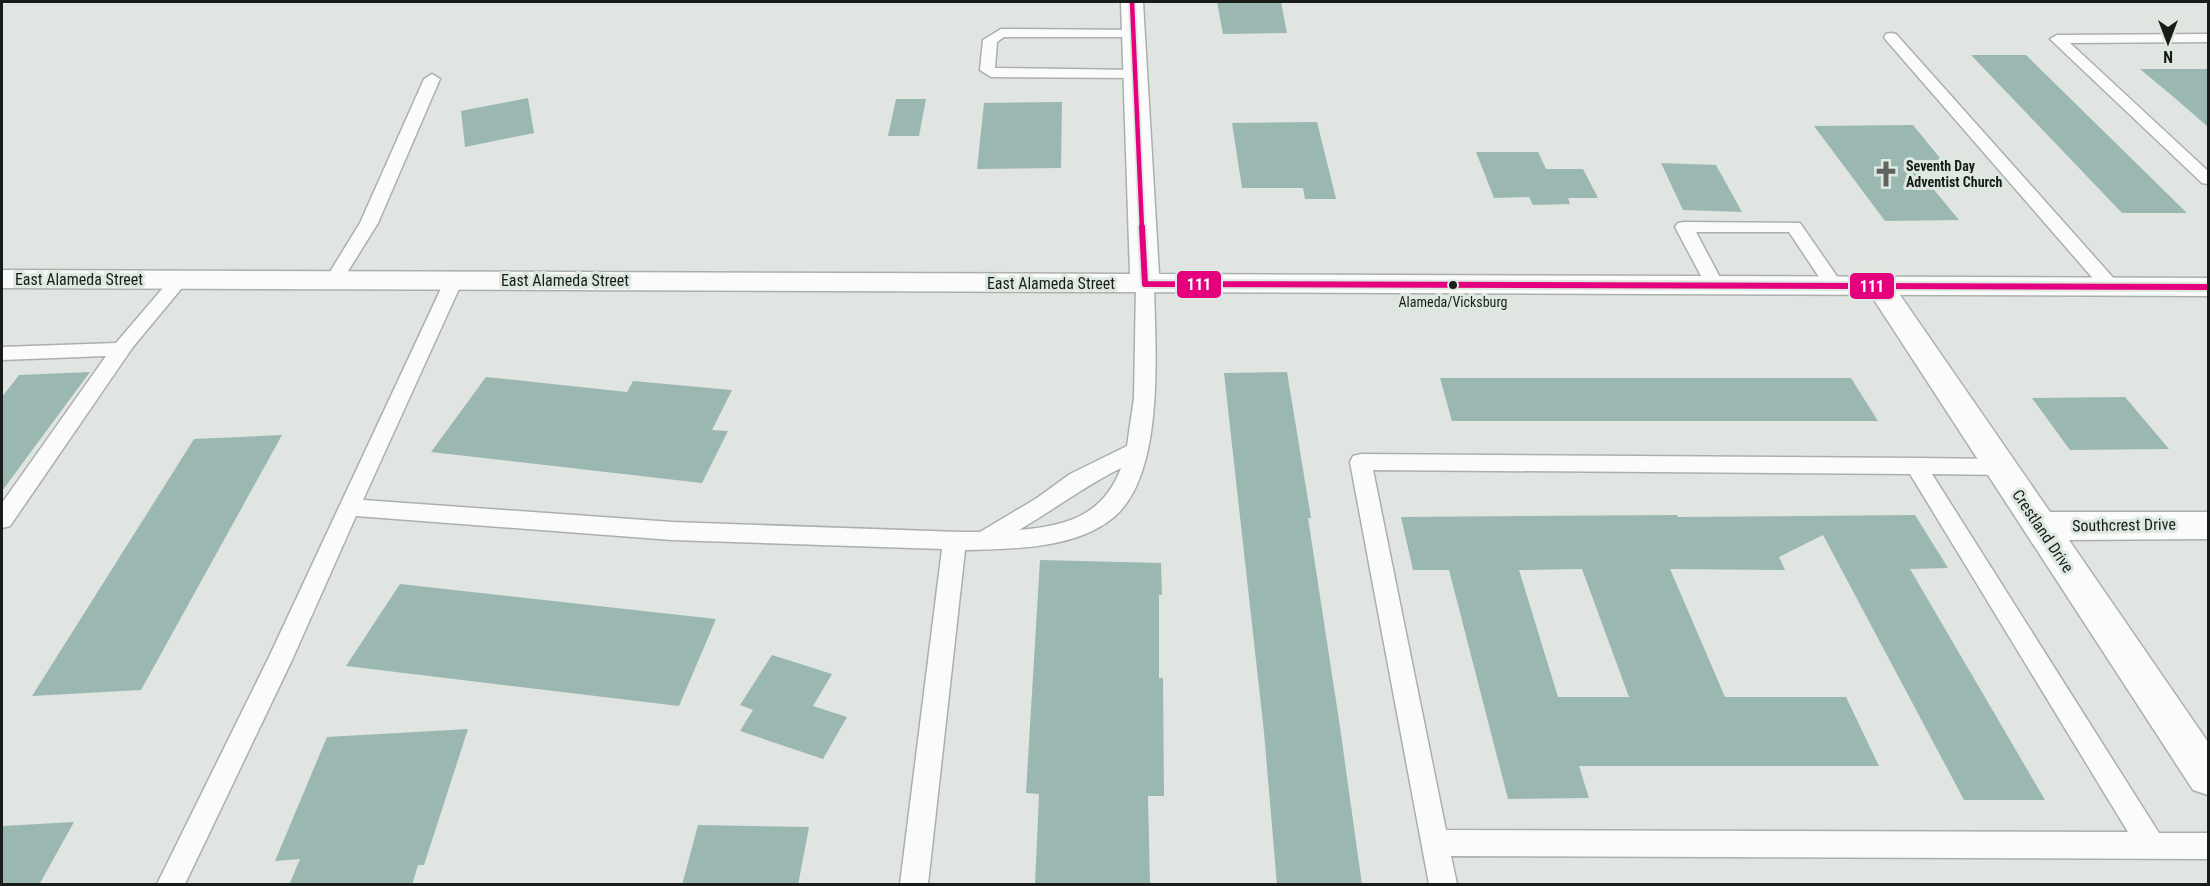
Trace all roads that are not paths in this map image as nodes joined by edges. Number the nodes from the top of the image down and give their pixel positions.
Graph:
1 (1132, 2) edge
2 (1134, 33) junction
3 (1891, 37) dead end
4 (2208, 38) edge
5 (1136, 74) junction
6 (432, 79) dead end
7 (2208, 179) edge
8 (2, 279) edge
9 (180, 279) junction
10 (334, 280) junction
11 (454, 280) junction
12 (1145, 284) junction
13 (1715, 285) junction
14 (1834, 285) junction
15 (1879, 286) junction
16 (2110, 286) junction
17 (2208, 287) edge
18 (120, 349) junction
19 (5, 357) edge
20 (1136, 451) junction
21 (1916, 466) junction
22 (2000, 467) junction
23 (349, 507) junction
24 (2, 520) edge
25 (2208, 525) edge
26 (2040, 526) junction
27 (955, 539) junction
28 (983, 540) junction
29 (2208, 776) edge
30 (1435, 843) junction
31 (2152, 846) junction
32 (2208, 846) edge
33 (171, 885) edge
34 (914, 885) edge
35 (1443, 885) edge

1 - 2 street
2 - 5 street
2 - 5 lane
3 - 16 lane
4 - 7 lane
5 - 12 street
6 - 10 lane
8 - 9 street, East Alameda Street
9 - 10 street, East Alameda Street
9 - 18 lane
10 - 11 street, East Alameda Street
11 - 12 street, East Alameda Street
11 - 23 lane
12 - 13 street, East Alameda Street
12 - 20 lane
13 - 14 street, East Alameda Street
13 - 14 lane
14 - 15 street, East Alameda Street
15 - 16 street, East Alameda Street
15 - 22 street, Crestland Drive
16 - 17 street, East Alameda Street
18 - 19 lane
18 - 24 lane
20 - 28 lane
20 - 28 lane
21 - 22 lane
21 - 30 lane
21 - 31 lane
22 - 26 street, Crestland Drive
23 - 27 lane
23 - 33 lane
25 - 26 street, Southcrest Drive
26 - 29 street, Crestland Drive
27 - 28 lane
27 - 34 lane
30 - 31 lane
30 - 35 lane
31 - 32 lane

